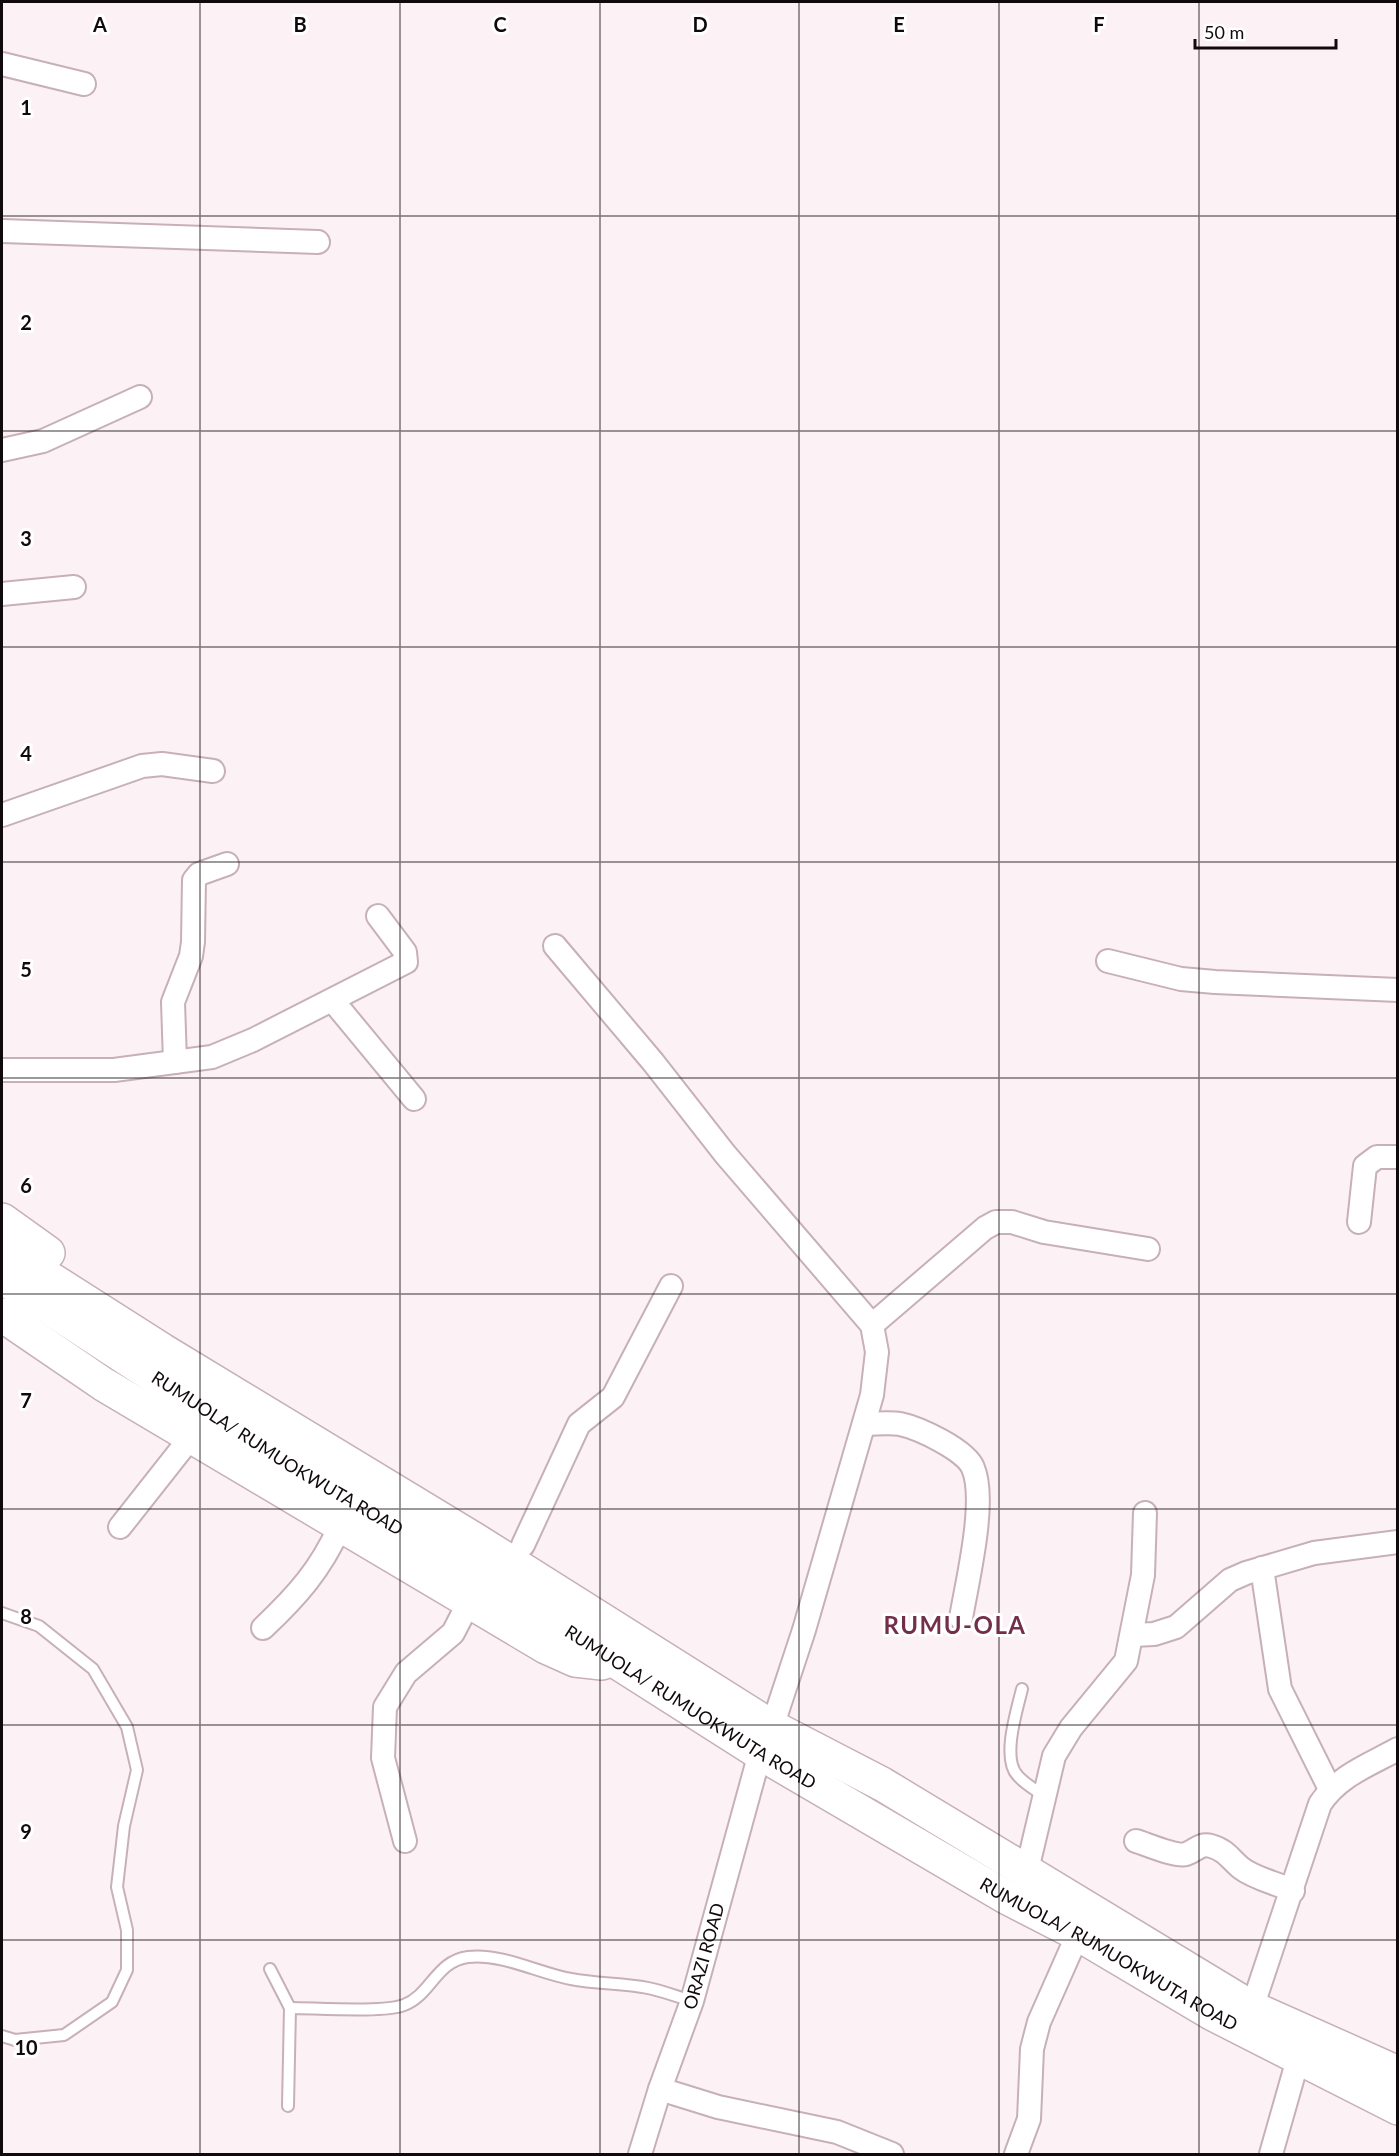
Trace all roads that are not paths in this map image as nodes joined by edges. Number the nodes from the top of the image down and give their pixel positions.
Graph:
1 (2, 64) edge
2 (84, 84) dead end
3 (2, 231) edge
4 (318, 242) dead end
5 (141, 397) dead end
6 (2, 450) edge
7 (74, 587) dead end
8 (2, 594) edge
9 (213, 771) dead end
10 (2, 815) edge
11 (227, 864) dead end
12 (378, 916) dead end
13 (555, 946) dead end
14 (1108, 961) dead end
15 (1398, 990) edge
16 (333, 1001) junction
17 (175, 1062) junction
18 (2, 1070) edge
19 (414, 1099) dead end
20 (1398, 1157) edge
21 (2, 1220) edge
22 (1359, 1222) dead end
23 (2, 1248) edge
24 (1148, 1249) dead end
25 (2, 1277) edge
26 (671, 1286) dead end
27 (2, 1315) edge
28 (872, 1325) junction
29 (864, 1425) junction
30 (191, 1437) junction
31 (1145, 1513) dead end
32 (340, 1526) junction
33 (120, 1527) dead end
34 (1398, 1542) edge
35 (523, 1545) junction
36 (1262, 1568) junction
37 (469, 1602) junction
38 (2, 1613) edge
39 (961, 1618) dead end
40 (263, 1628) dead end
41 (1132, 1635) junction
42 (625, 1653) junction
43 (1022, 1689) dead end
44 (766, 1740) junction
45 (1398, 1749) edge
46 (1330, 1789) junction
47 (1044, 1796) junction
48 (405, 1840) dead end
49 (1136, 1841) dead end
50 (1027, 1870) junction
51 (1293, 1891) junction
52 (1078, 1934) junction
53 (270, 1969) dead end
54 (692, 2001) junction
55 (290, 2008) junction
56 (1252, 2008) junction
57 (2, 2036) edge
58 (1299, 2059) junction
59 (1398, 2073) edge
60 (660, 2089) junction
61 (288, 2106) dead end
62 (1398, 2108) edge
63 (640, 2154) edge
64 (892, 2154) edge
65 (1017, 2154) edge
66 (1271, 2154) edge

1 - 2 street
3 - 4 street
5 - 6 street
7 - 8 street
9 - 10 street
11 - 17 street
12 - 16 street
13 - 28 street
14 - 15 street
16 - 17 street
16 - 19 street
17 - 18 street
20 - 22 street
21 - 35 main road
23 - 42 main road, RUMUOLA/ RUMUOKWUTA ROAD
24 - 28 street
25 - 42 main road, RUMUOLA/ RUMUOKWUTA ROAD
26 - 35 street
27 - 30 main road
28 - 29 street, ORAZI ROAD
29 - 39 street
29 - 44 street, ORAZI ROAD
30 - 32 main road
30 - 33 street
31 - 41 street
32 - 37 main road
32 - 40 street
34 - 36 street
35 - 42 main road
36 - 41 street
36 - 46 street
37 - 42 main road
37 - 48 street
38 - 57 lane
41 - 47 street
42 - 44 main road, RUMUOLA/ RUMUOKWUTA ROAD
43 - 47 lane
44 - 50 main road, RUMUOLA/ RUMUOKWUTA ROAD
44 - 52 main road, RUMUOLA/ RUMUOKWUTA ROAD
44 - 54 street, ORAZI ROAD
45 - 46 street
46 - 51 street
47 - 50 street
49 - 51 street
50 - 56 main road, RUMUOLA/ RUMUOKWUTA ROAD
51 - 56 street
52 - 58 main road, RUMUOLA/ RUMUOKWUTA ROAD
52 - 65 street
53 - 55 lane
54 - 55 lane
54 - 60 street, ORAZI ROAD
55 - 61 lane
56 - 59 main road, RUMUOLA/ RUMUOKWUTA ROAD
58 - 62 main road, RUMUOLA/ RUMUOKWUTA ROAD
58 - 66 street
60 - 63 street, ORAZI ROAD
60 - 64 street

